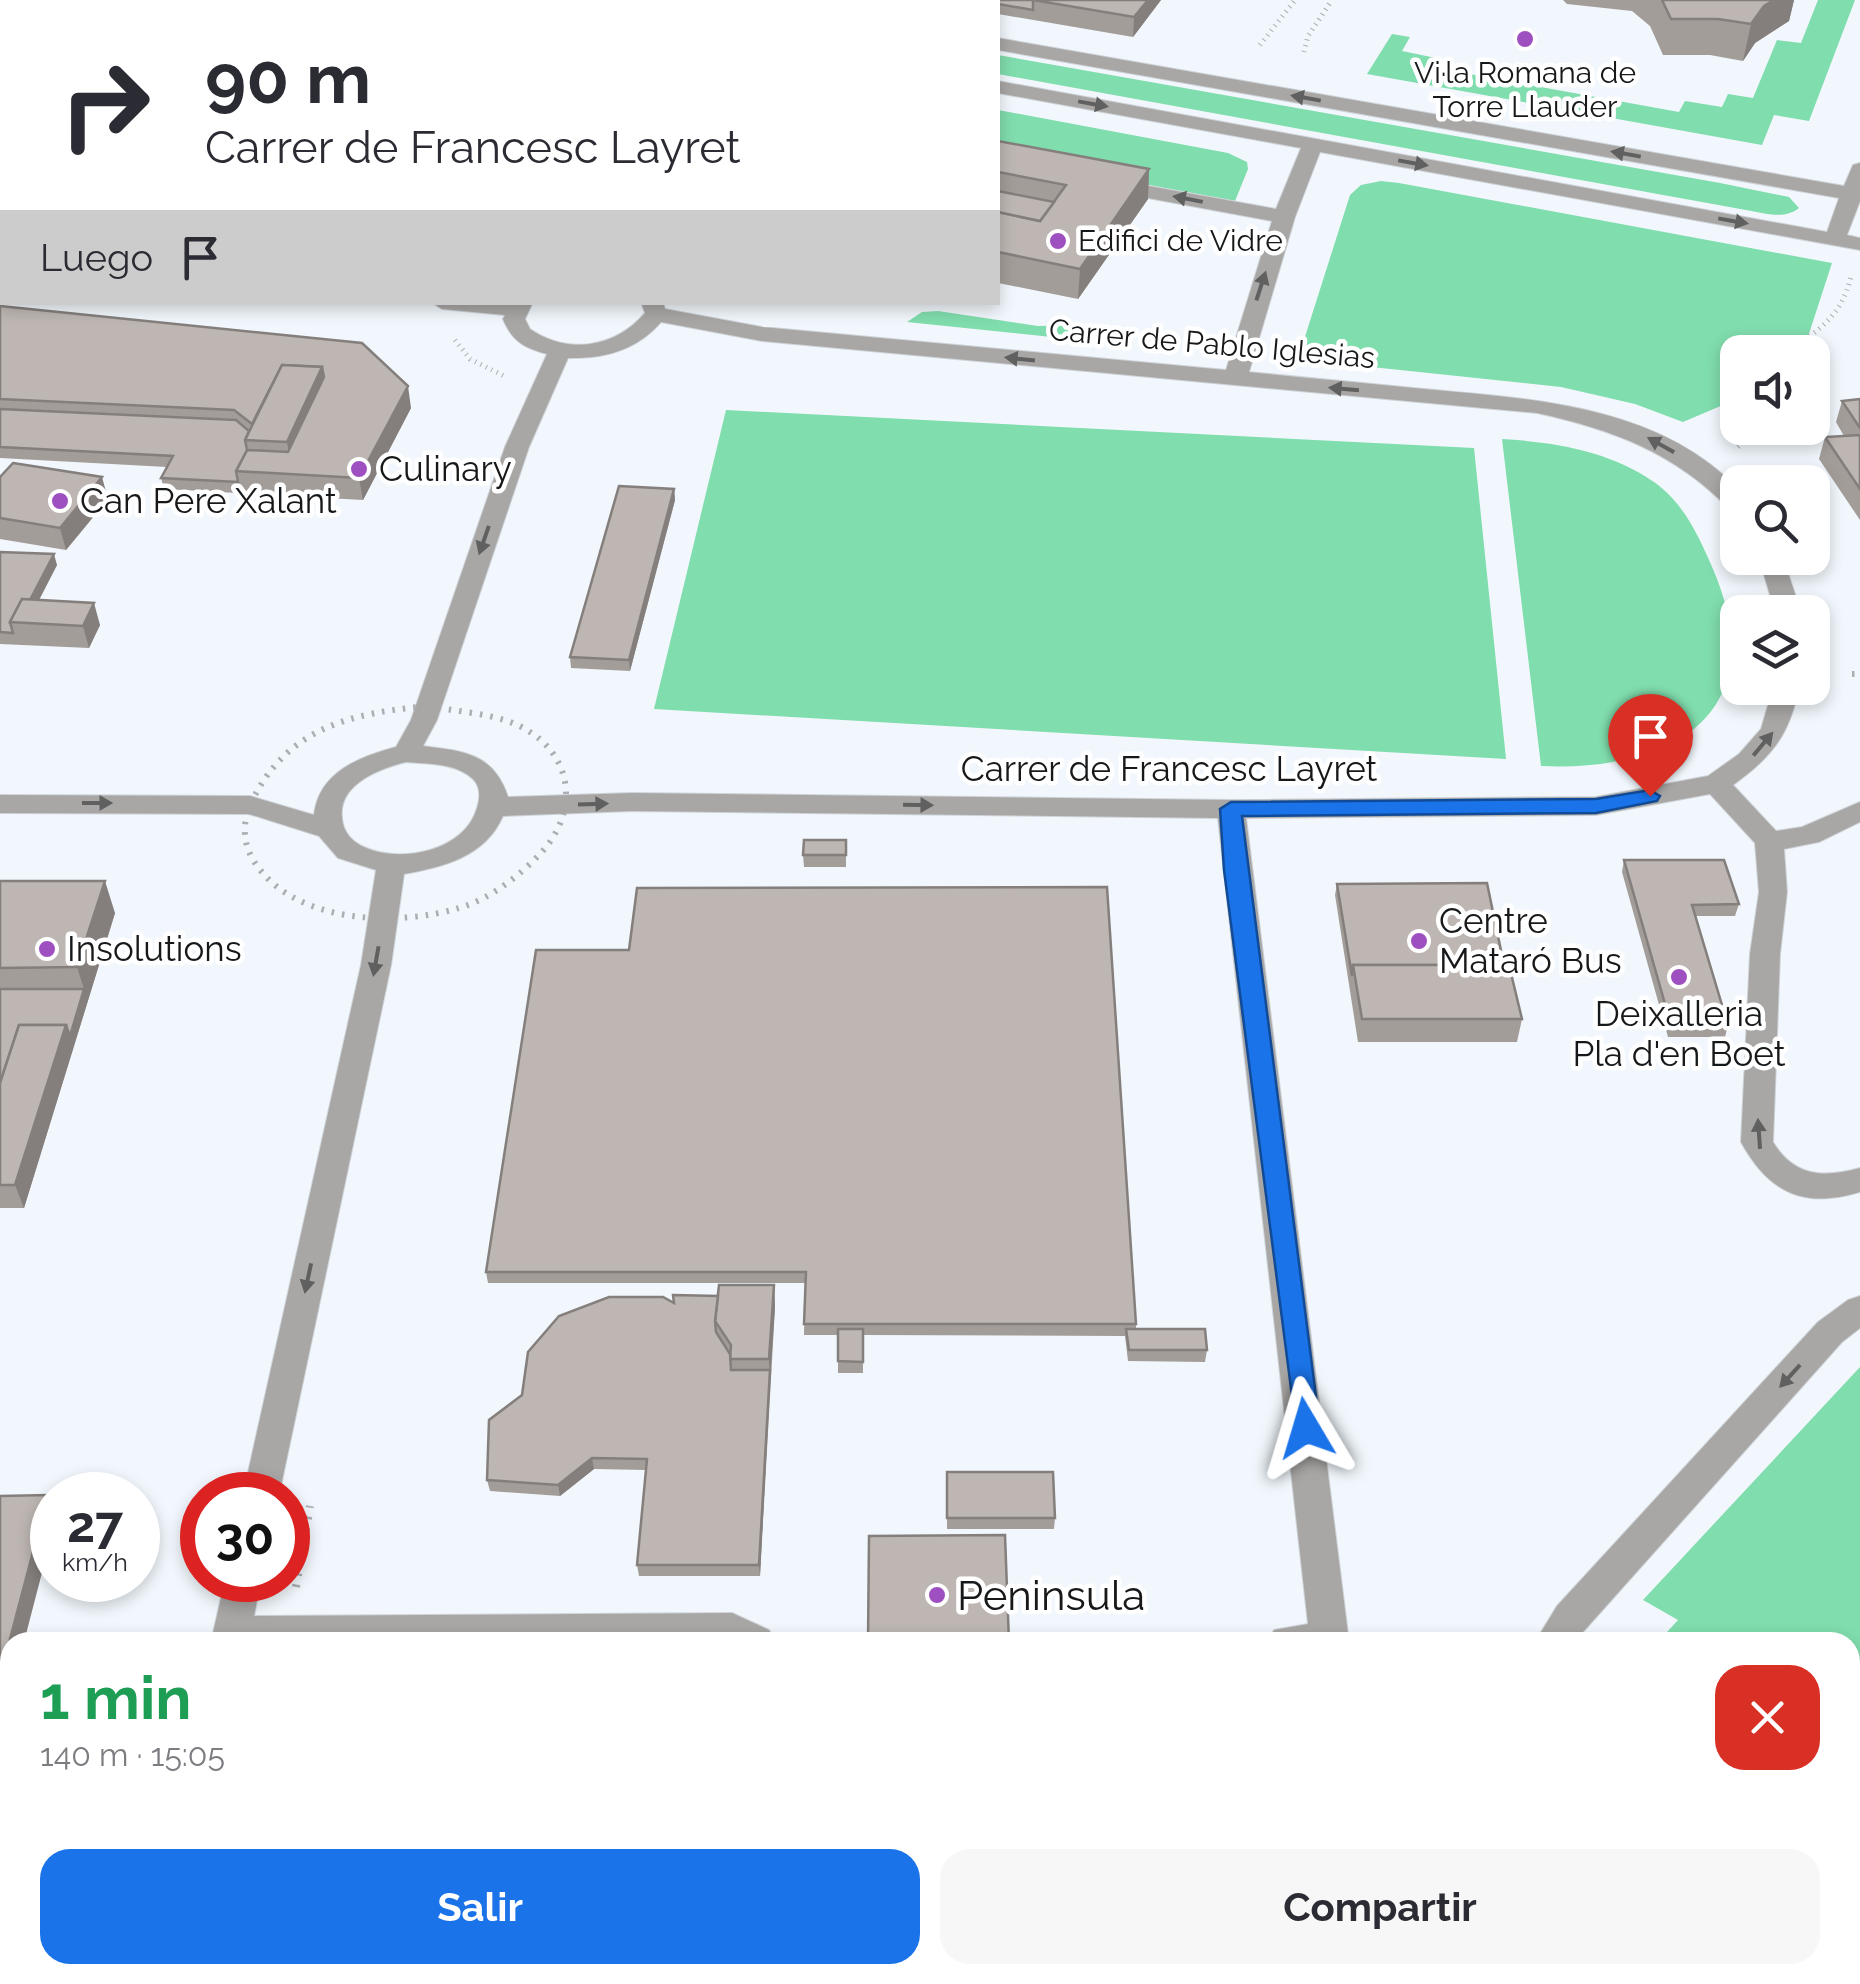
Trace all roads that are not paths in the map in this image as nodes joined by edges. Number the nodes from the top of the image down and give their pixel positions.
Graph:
1 (1000, 44) edge
2 (1000, 87) edge
3 (1312, 144) junction
4 (1860, 169) edge
5 (1093, 182) edge
6 (1855, 195) edge
7 (1284, 217) junction
8 (1835, 240) junction
9 (1860, 244) edge
10 (519, 306) edge
11 (654, 308) edge
12 (560, 352) junction
13 (1235, 380) junction
14 (1720, 482) edge
15 (1781, 705) edge
16 (406, 754) junction
17 (1716, 784) junction
18 (0, 804) edge
19 (496, 807) junction
20 (1231, 809) junction
21 (1860, 811) edge
22 (327, 830) junction
23 (1769, 842) junction
24 (391, 864) junction
25 (1860, 1180) edge
26 (1860, 1308) edge
27 (266, 1472) edge
28 (238, 1602) edge
29 (1562, 1630) edge
30 (231, 1632) edge
31 (663, 1632) edge
32 (738, 1632) edge
33 (1329, 1632) edge

6 -> 1 street
2 -> 3 street
3 - 7 street
3 -> 8 street
4 - 6 street
7 -> 5 street
6 - 8 street
13 -> 7 street
8 - 9 street
10 - 12 street
11 - 12 street
13 -> 11 street, Carrer de Pablo Iglesias
12 -> 16 street
14 -> 13 street, Carrer de Pablo Iglesias
17 -> 15 street, Carrer de Francesc Layret
16 - 19 street
16 - 22 street
17 - 20 street, Carrer de Francesc Layret
17 - 23 street
18 -> 22 street
19 -> 20 street, Carrer de Francesc Layret
19 - 24 street
20 - 33 street
21 - 23 street
22 - 24 street
25 -> 23 street
24 -> 27 street
26 -> 29 street
28 - 30 street
31 - 32 street

